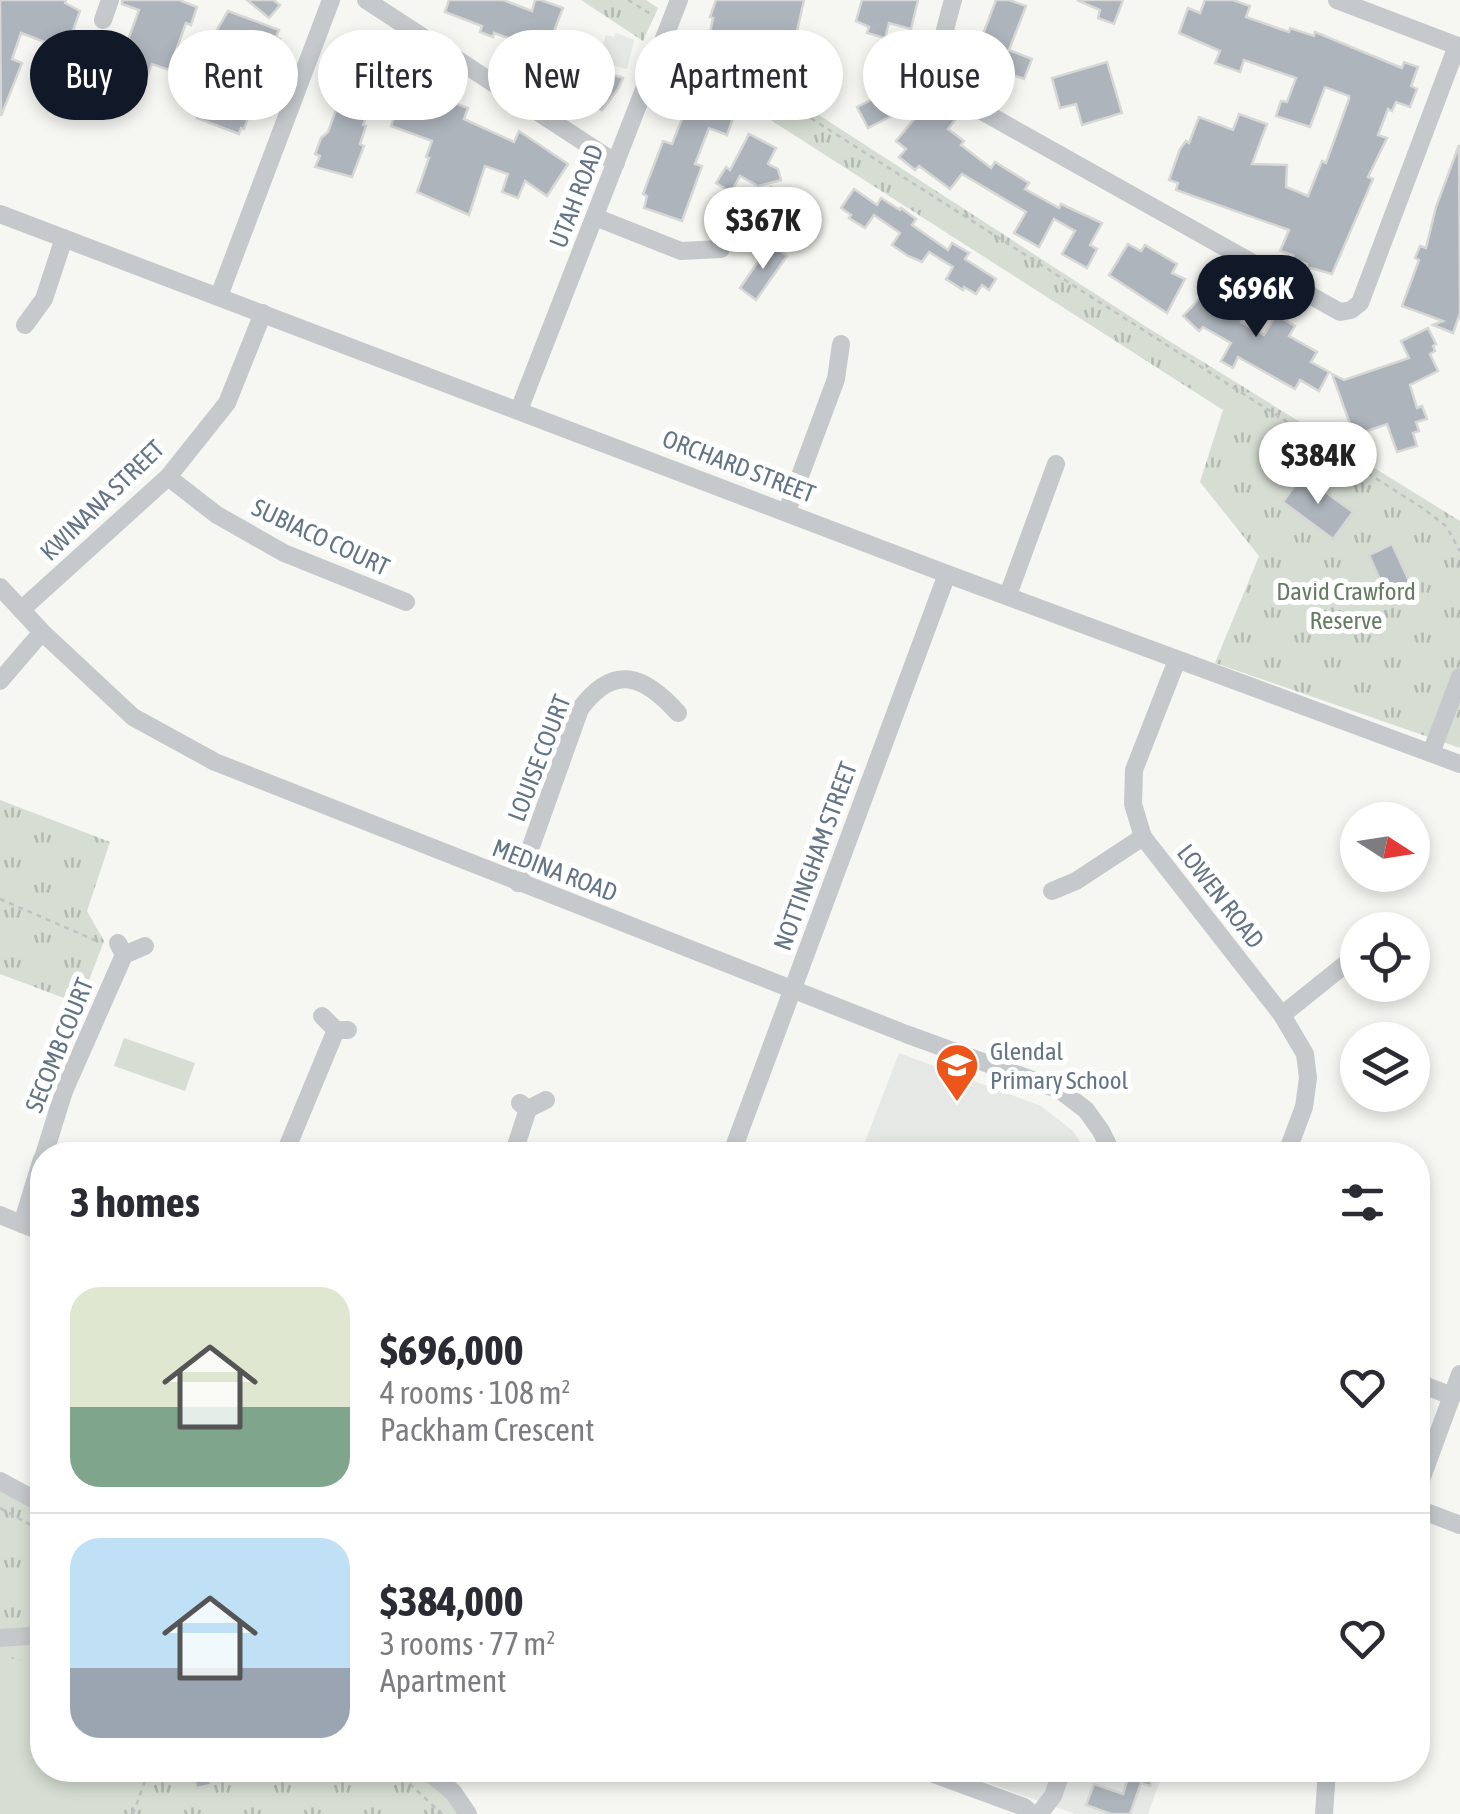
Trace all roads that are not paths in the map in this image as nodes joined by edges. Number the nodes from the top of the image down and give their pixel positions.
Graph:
1 (110, 0) edge
2 (330, 0) edge
3 (366, 0) edge
4 (679, 0) edge
5 (953, 0) edge
6 (1337, 0) edge
7 (103, 20) dead end
8 (1459, 46) edge
9 (616, 163) junction
10 (0, 214) edge
11 (595, 217) junction
12 (64, 238) junction
13 (720, 249) dead end
14 (219, 296) junction
15 (263, 313) junction
16 (25, 326) dead end
17 (841, 344) dead end
18 (518, 410) junction
19 (1056, 464) dead end
20 (168, 477) junction
21 (787, 511) junction
22 (946, 574) junction
23 (0, 587) edge
24 (1008, 595) junction
25 (406, 602) dead end
26 (22, 610) junction
27 (42, 632) junction
28 (1177, 660) junction
29 (1460, 677) edge
30 (0, 681) edge
31 (678, 713) dead end
32 (1432, 754) junction
33 (1460, 764) edge
34 (1143, 837) junction
35 (518, 882) junction
36 (1052, 891) dead end
37 (144, 946) dead end
38 (1340, 968) edge
39 (793, 989) junction
40 (1282, 1014) junction
41 (335, 1026) dead end
42 (546, 1100) dead end
43 (48, 1142) edge
44 (289, 1142) edge
45 (516, 1142) edge
46 (736, 1142) edge
47 (1106, 1142) edge
48 (1291, 1142) edge
49 (30, 1198) edge
50 (0, 1215) edge
51 (22, 1224) junction
52 (30, 1227) edge
53 (1460, 1374) edge
54 (1430, 1388) edge
55 (1452, 1396) junction
56 (1430, 1456) edge
57 (0, 1481) edge
58 (30, 1497) edge
59 (1430, 1514) edge
60 (1460, 1525) edge
61 (30, 1637) edge
62 (0, 1638) edge
63 (440, 1782) edge
64 (956, 1782) edge
65 (1058, 1782) edge
66 (1326, 1782) edge
67 (468, 1814) edge
68 (1032, 1814) edge
69 (1040, 1814) edge
70 (1324, 1814) edge

1 - 7 street
2 - 14 street
3 - 9 street
4 - 9 street, UTAH ROAD
5 - 8 street
6 - 8 street
9 - 11 street, UTAH ROAD
10 - 12 street, ORCHARD STREET
11 - 13 street
11 - 18 street, UTAH ROAD
12 - 14 street, ORCHARD STREET
12 - 16 street
14 - 15 street, ORCHARD STREET
15 - 18 street, ORCHARD STREET
15 - 20 street, KWINANA STREET
17 - 21 street
18 - 21 street, ORCHARD STREET
19 - 24 street
20 - 25 street, SUBIACO COURT
20 - 26 street, KWINANA STREET
21 - 22 street, ORCHARD STREET
22 - 24 street, ORCHARD STREET
22 - 39 street, NOTTINGHAM STREET
23 - 26 street, MEDINA ROAD
24 - 28 street, ORCHARD STREET
26 - 27 street, MEDINA ROAD
27 - 30 street
27 - 35 street, MEDINA ROAD
28 - 32 street, ORCHARD STREET
28 - 34 street, LOWEN ROAD
29 - 32 street
31 - 35 street, LOUISE COURT
32 - 33 street, ORCHARD STREET
34 - 36 street
34 - 40 street, LOWEN ROAD
35 - 39 street, MEDINA ROAD
37 - 43 street, SECOMB COURT
38 - 40 street
39 - 46 street, NOTTINGHAM STREET
39 - 47 street, MEDINA ROAD
40 - 48 street, LOWEN ROAD
41 - 44 street
42 - 45 street
49 - 51 street, SECOMB COURT
50 - 51 street
51 - 52 street
53 - 55 street
54 - 55 street
55 - 56 street
57 - 58 street
59 - 60 street
61 - 62 street
63 - 67 street
64 - 68 street
65 - 69 street
66 - 70 street

